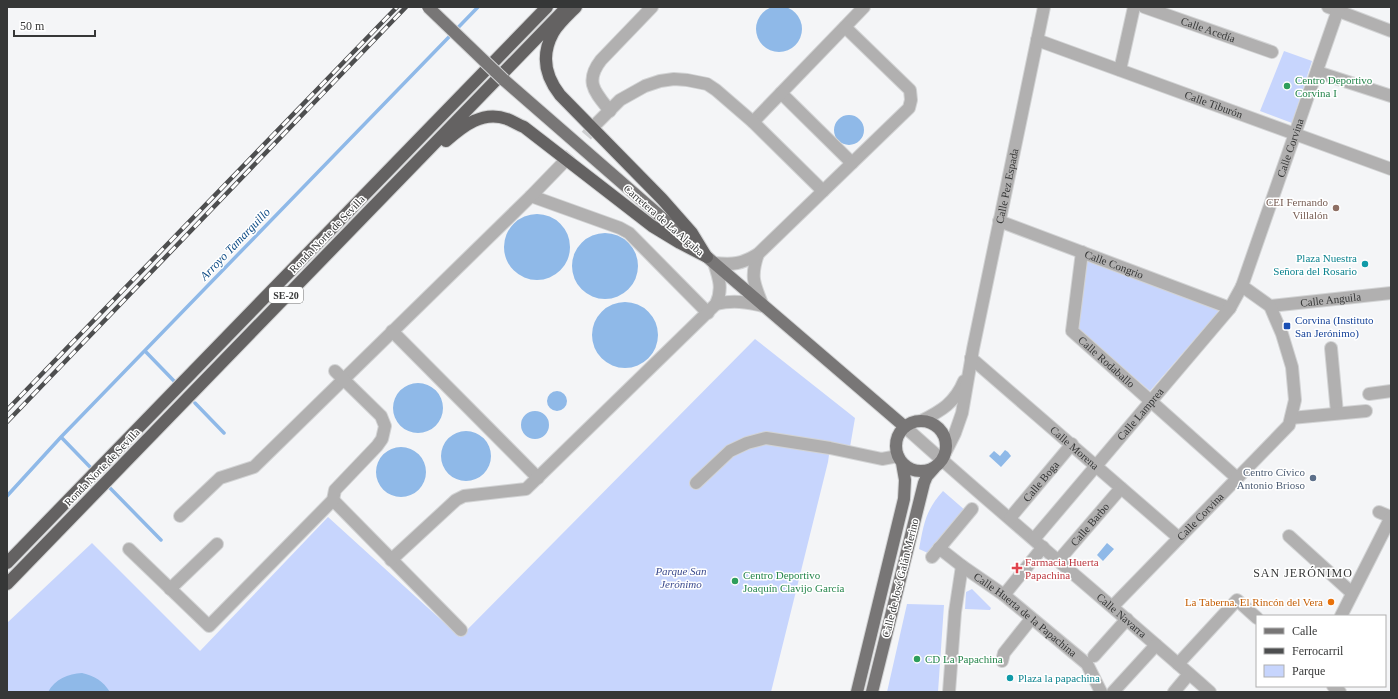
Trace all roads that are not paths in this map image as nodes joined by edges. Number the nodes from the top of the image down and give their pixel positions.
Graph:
1 (428, 7) edge
2 (547, 7) edge
3 (567, 7) edge
4 (576, 7) edge
5 (652, 7) edge
6 (864, 7) edge
7 (1044, 7) edge
8 (1134, 7) edge
9 (1144, 7) edge
10 (1335, 8) edge
11 (845, 26) junction
12 (1391, 31) edge
13 (1037, 40) junction
14 (1272, 52) dead end
15 (1120, 70) junction
16 (1317, 72) junction
17 (781, 93) junction
18 (1391, 96) edge
19 (610, 110) junction
20 (753, 122) junction
21 (597, 123) tunnel mouth
22 (1295, 134) junction
23 (563, 163) tunnel mouth
24 (852, 163) junction
25 (1391, 169) edge
26 (823, 191) junction
27 (532, 196) junction
28 (366, 213) junction
29 (999, 221) junction
30 (1082, 252) junction
31 (758, 254) junction
32 (710, 260) junction
33 (1242, 286) junction
34 (1391, 293) edge
35 (763, 306) junction
36 (1270, 306) junction
37 (712, 308) junction
38 (1230, 308) junction
39 (392, 331) junction
40 (1331, 348) dead end
41 (971, 361) junction
42 (339, 375) junction
43 (1391, 391) edge
44 (1369, 394) dead end
45 (1151, 401) junction
46 (879, 405) junction
47 (1366, 411) dead end
48 (1337, 413) junction
49 (1291, 418) junction
50 (920, 421) junction
51 (905, 427) junction
52 (1072, 444) junction
53 (899, 454) junction
54 (941, 460) junction
55 (1096, 466) junction
56 (538, 478) junction
57 (1237, 478) junction
58 (696, 483) dead end
59 (1121, 488) junction
60 (332, 500) junction
61 (972, 509) dead end
62 (1379, 512) dead end
63 (180, 516) dead end
64 (1391, 517) edge
65 (1010, 518) junction
66 (1289, 536) dead end
67 (1179, 538) junction
68 (1034, 539) junction
69 (217, 544) dead end
70 (1044, 547) junction
71 (129, 549) dead end
72 (392, 560) junction
73 (1059, 560) junction
74 (7, 564) edge
75 (962, 566) junction
76 (7, 584) edge
77 (170, 589) junction
78 (1352, 593) junction
79 (1004, 595) junction
80 (1113, 606) junction
81 (1341, 615) edge
82 (1256, 617) edge
83 (1032, 619) junction
84 (1127, 620) junction
85 (461, 630) dead end
86 (1156, 645) junction
87 (1003, 657) dead end
88 (1091, 659) junction
89 (1178, 664) junction
90 (1189, 674) junction
91 (857, 692) edge
92 (872, 692) edge
93 (949, 692) edge
94 (1100, 692) edge
95 (1113, 692) edge
96 (1174, 692) edge
97 (1210, 692) edge

1 - 32 main road, Carretera de La Algaba, bridge
2 - 74 highway, Ronda Norte de Sevilla / SE-20
3 - 28 highway, Ronda Norte de Sevilla / SE-20
4 - 32 highway
5 - 19 street
6 - 11 street
7 - 13 street, Calle Pez Espada
8 - 15 street
9 - 14 street, Calle Acedía
10 - 12 street
10 - 16 street, Calle Corvina
11 - 17 street
11 - 24 street
13 - 15 street, Calle Tiburón
13 - 29 street, Calle Pez Espada
15 - 22 street, Calle Tiburón
16 - 18 street
16 - 22 street, Calle Corvina
17 - 20 street
17 - 24 street
19 - 20 street
19 - 21 street
20 - 26 street
22 - 25 street, Calle Tiburón
22 - 33 street, Calle Corvina
23 - 27 street
24 - 26 street
26 - 31 street
27 - 37 street
27 - 39 street
28 - 32 highway
28 - 76 highway, Ronda Norte de Sevilla / SE-20
29 - 30 street, Calle Congrio
29 - 41 street, Calle Pez Espada
30 - 38 street, Calle Congrio
30 - 45 street, Calle Rodaballo
31 - 32 street
31 - 35 street
32 - 35 main road, Carretera de La Algaba
32 - 37 street
33 - 36 street
33 - 38 street, Calle Lamprea
34 - 36 street, Calle Anguila
35 - 37 street
35 - 46 main road, Carretera de La Algaba
36 - 49 street, Calle Corvina
37 - 56 street
38 - 45 street, Calle Lamprea
39 - 42 street
39 - 56 street
40 - 48 street
41 - 50 street, Calle Pez Espada
41 - 52 street, Calle Morena
41 - 54 street, Calle Pez Espada
42 - 60 street
42 - 63 street
43 - 44 street
45 - 55 street, Calle Lamprea
45 - 57 street, Calle Rodaballo
46 - 51 main road, Carretera de La Algaba
46 - 53 main road, Calle de José Galán Merino
47 - 48 street
48 - 49 street
49 - 57 street, Calle Corvina
50 - 51 main road
50 - 54 main road
51 - 53 main road
51 - 54 street, Calle Navarra
52 - 55 street, Calle Morena
52 - 65 street, Calle Boga
53 - 54 main road
53 - 58 street
53 - 91 main road, Calle de José Galán Merino
54 - 65 street, Calle Navarra
54 - 92 main road, Calle de José Galán Merino
55 - 59 street, Calle Morena
55 - 68 street, Calle Lamprea
56 - 72 street
57 - 67 street, Calle Corvina
59 - 67 street, Calle Morena
59 - 73 street, Calle Barbo
60 - 72 street
60 - 77 street
61 - 75 street, Calle Huerta de la Papachina
62 - 64 street
64 - 78 street
65 - 68 street, Calle Navarra
66 - 78 street
67 - 80 street, Calle Corvina
68 - 70 street, Calle Navarra
69 - 77 street
70 - 73 street, Calle Navarra
70 - 79 street
71 - 77 street
72 - 85 street
73 - 80 street, Calle Navarra
75 - 79 street, Calle Huerta de la Papachina
75 - 93 street
78 - 81 street
79 - 83 street, Calle Huerta de la Papachina
80 - 84 street, Calle Navarra
82 - 89 street
83 - 87 street
83 - 88 street, Calle Huerta de la Papachina
84 - 86 street, Calle Navarra
84 - 88 street
86 - 89 street, Calle Navarra
86 - 95 street
88 - 94 street, Calle Huerta de la Papachina
89 - 90 street, Calle Navarra
90 - 96 street
90 - 97 street, Calle Navarra

